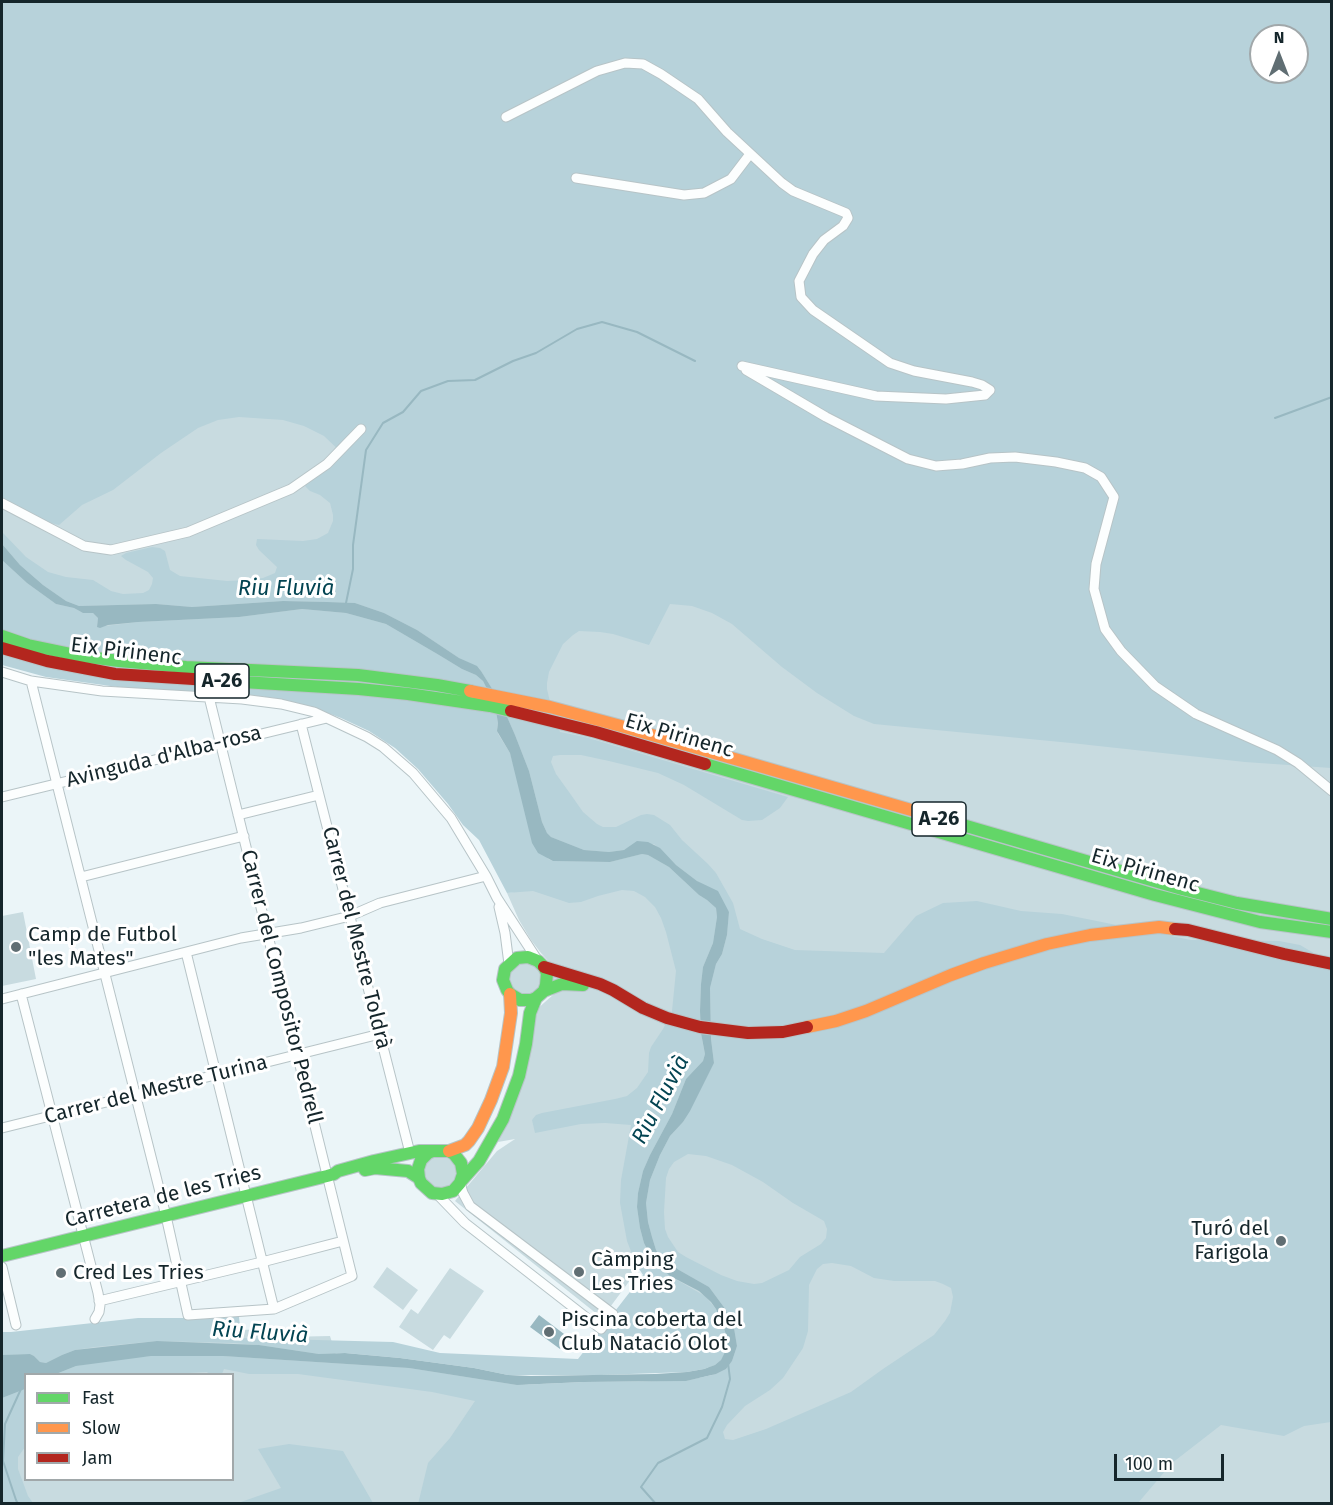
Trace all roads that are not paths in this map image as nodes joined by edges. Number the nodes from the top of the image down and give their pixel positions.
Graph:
1 (506, 117) dead end
2 (750, 154) junction
3 (576, 178) dead end
4 (361, 429) dead end
5 (2, 503) edge
6 (2, 636) edge
7 (2, 648) edge
8 (2, 672) edge
9 (32, 681) junction
10 (209, 697) junction
11 (327, 718) junction
12 (301, 724) junction
13 (221, 743) junction
14 (57, 783) junction
15 (1332, 791) edge
16 (319, 795) junction
17 (2, 797) edge
18 (238, 815) junction
19 (244, 837) junction
20 (486, 876) junction
21 (81, 877) junction
22 (497, 898) junction
23 (350, 916) junction
24 (1332, 919) edge
25 (1332, 932) edge
26 (268, 934) junction
27 (186, 952) junction
28 (508, 964) junction
29 (541, 964) junction
30 (1332, 964) edge
31 (105, 972) junction
32 (21, 994) junction
33 (510, 994) junction
34 (540, 994) junction
35 (623, 997) junction
36 (2, 999) edge
37 (381, 1034) junction
38 (297, 1055) junction
39 (216, 1075) junction
40 (135, 1095) junction
41 (52, 1116) junction
42 (2, 1128) edge
43 (433, 1151) junction
44 (449, 1151) junction
45 (410, 1153) junction
46 (331, 1175) junction
47 (419, 1179) junction
48 (461, 1181) junction
49 (437, 1194) junction
50 (246, 1196) junction
51 (166, 1216) junction
52 (83, 1236) junction
53 (343, 1241) junction
54 (2, 1257) edge
55 (262, 1262) junction
56 (2, 1267) edge
57 (180, 1281) junction
58 (99, 1301) junction
59 (274, 1309) junction
60 (95, 1319) dead end
61 (16, 1325) dead end

1 - 2 street
2 - 3 street
2 - 15 street
4 - 5 street
6 - 24 main road, Eix Pirinenc / A-26
7 - 25 main road, Eix Pirinenc / A-26
8 - 9 street
9 - 10 street
9 - 14 street
10 - 11 street
10 - 13 street, Carrer del Compositor Pedrell
11 - 12 street, Avinguda d'Alba-rosa
11 - 20 street
12 - 13 street, Avinguda d'Alba-rosa
12 - 16 street, Carrer del Mestre Toldrà
13 - 14 street, Avinguda d'Alba-rosa
13 - 18 street, Carrer del Compositor Pedrell
14 - 17 street, Avinguda d'Alba-rosa
14 - 21 street
16 - 18 street
16 - 23 street, Carrer del Mestre Toldrà
18 - 19 street, Carrer del Compositor Pedrell
19 - 21 street
19 - 26 street, Carrer del Compositor Pedrell
20 - 22 street
20 - 23 street
21 - 31 street
22 - 28 street
22 - 29 street
23 - 26 street
23 - 37 street, Carrer del Mestre Toldrà
26 - 27 street
26 - 38 street, Carrer del Compositor Pedrell
27 - 31 street
27 - 39 street
28 - 29 main road
28 - 33 main road
29 - 34 main road
29 - 35 main road
30 - 35 main road
31 - 32 street
31 - 40 street
32 - 36 street
32 - 41 street
33 - 34 main road
33 - 44 main road
34 - 35 main road
34 - 48 main road
37 - 38 street, Carrer del Mestre Turina
37 - 45 street, Carrer del Mestre Toldrà
38 - 39 street, Carrer del Mestre Turina
38 - 46 street, Carrer del Compositor Pedrell
39 - 40 street, Carrer del Mestre Turina
39 - 50 street
40 - 41 street, Carrer del Mestre Turina
40 - 51 street
41 - 42 street, Carrer del Mestre Turina
41 - 52 street
43 - 44 main road
43 - 45 main road, Carretera de les Tries
43 - 47 main road
44 - 48 main road
45 - 46 main road, Carretera de les Tries
46 - 47 main road, Carretera de les Tries
46 - 50 main road, Carretera de les Tries
46 - 53 street, Carrer del Compositor Pedrell
47 - 49 main road
48 - 49 main road
48 - 49 street
50 - 51 main road, Carretera de les Tries
50 - 55 street
51 - 52 main road, Carretera de les Tries
51 - 57 street
52 - 54 main road, Carretera de les Tries
52 - 58 street
53 - 55 street
53 - 59 street, Carrer del Compositor Pedrell
55 - 57 street
55 - 59 street
56 - 61 street
57 - 58 street
57 - 59 street
58 - 60 street

